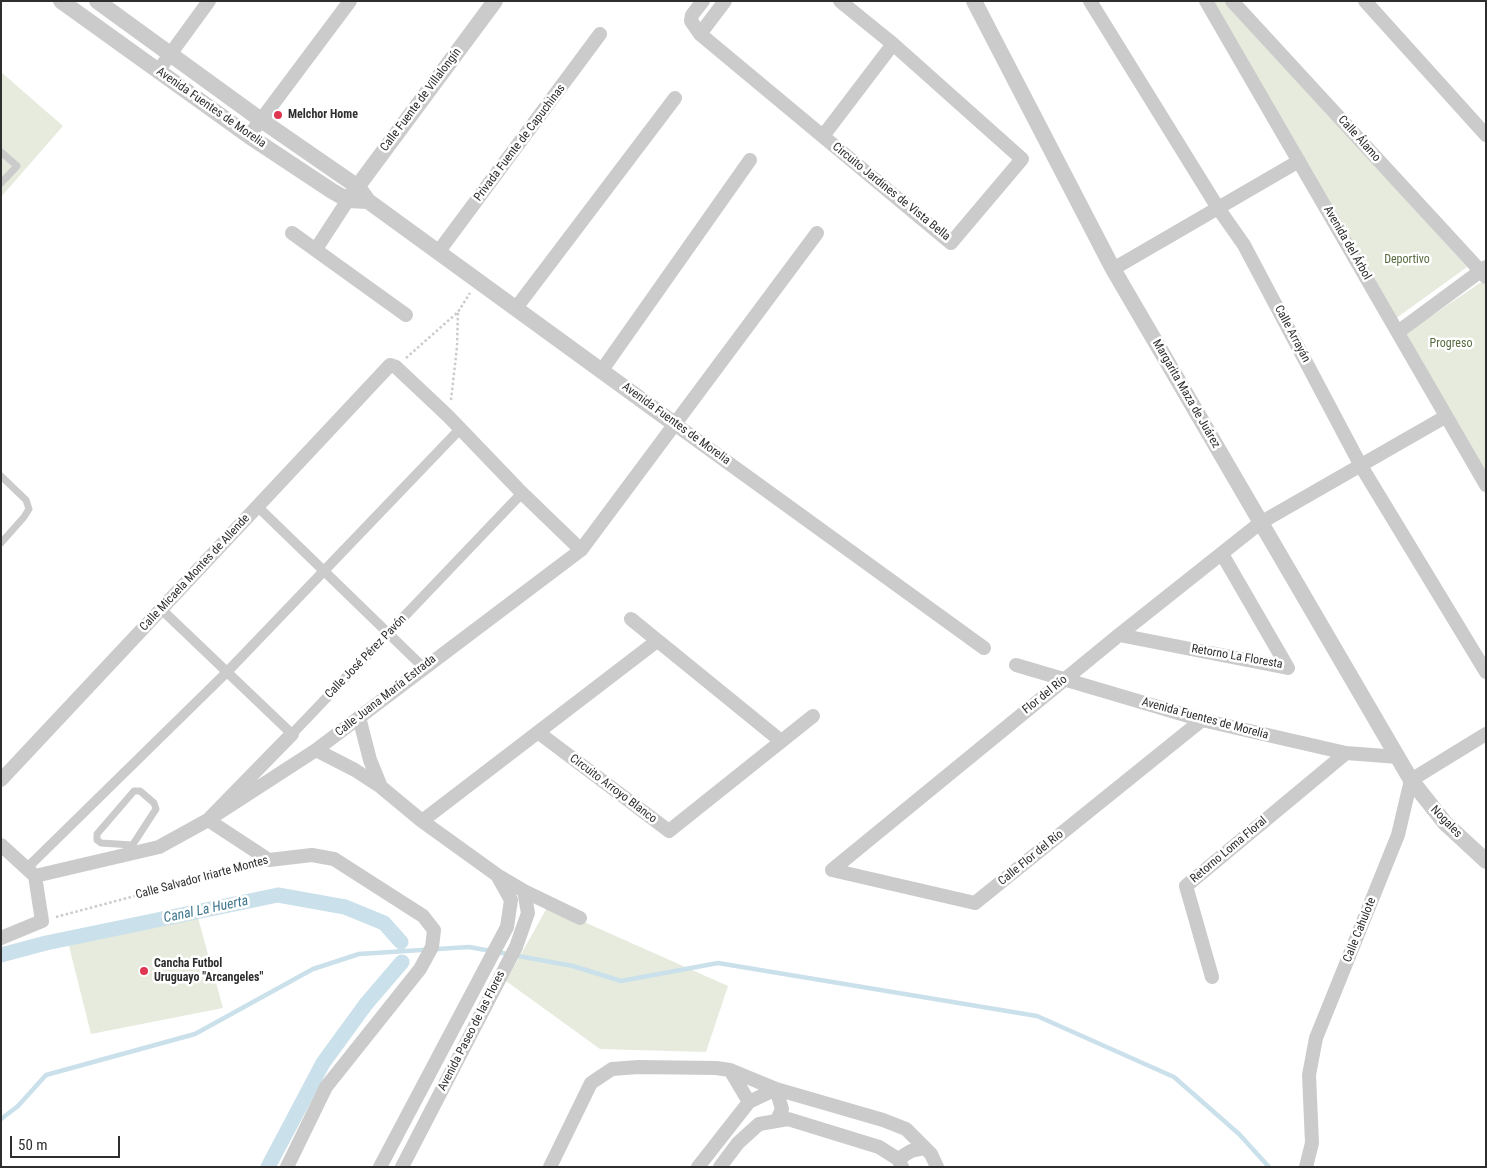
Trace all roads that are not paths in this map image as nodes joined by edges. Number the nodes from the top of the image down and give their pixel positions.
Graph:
1 (97, 1) edge
2 (209, 1) edge
3 (350, 1) edge
4 (495, 1) edge
5 (703, 1) edge
6 (725, 1) edge
7 (840, 1) edge
8 (974, 1) edge
9 (1090, 1) edge
10 (1206, 1) edge
11 (1232, 1) edge
12 (1365, 1) edge
13 (63, 2) edge
14 (600, 34) dead end
15 (700, 34) junction
16 (893, 44) junction
17 (170, 54) junction
18 (158, 70) junction
19 (675, 98) dead end
20 (261, 120) junction
21 (1486, 134) edge
22 (249, 136) junction
23 (823, 136) junction
24 (1, 152) edge
25 (750, 160) dead end
26 (1299, 161) junction
27 (1, 183) edge
28 (353, 193) junction
29 (1218, 208) junction
30 (292, 233) dead end
31 (817, 234) dead end
32 (316, 249) junction
33 (439, 251) junction
34 (1113, 269) junction
35 (1484, 273) edge
36 (516, 308) junction
37 (406, 314) dead end
38 (1398, 332) junction
39 (602, 370) junction
40 (1445, 417) junction
41 (676, 425) junction
42 (461, 428) junction
43 (1361, 466) junction
44 (1, 476) edge
45 (1486, 485) edge
46 (522, 493) junction
47 (258, 507) junction
48 (1260, 523) junction
49 (1, 543) edge
50 (581, 550) junction
51 (1222, 554) junction
52 (325, 572) junction
53 (161, 610) junction
54 (631, 619) dead end
55 (388, 633) junction
56 (1118, 635) junction
57 (657, 641) junction
58 (984, 648) dead end
59 (1016, 665) dead end
60 (423, 667) junction
61 (227, 672) junction
62 (1486, 672) edge
63 (1064, 680) junction
64 (813, 716) dead end
65 (359, 717) junction
66 (1202, 720) junction
67 (539, 733) junction
68 (292, 734) junction
69 (1486, 734) edge
70 (781, 741) junction
71 (316, 750) junction
72 (1346, 753) junction
73 (1398, 757) junction
74 (1, 780) edge
75 (1411, 780) junction
76 (381, 787) junction
77 (208, 820) junction
78 (422, 821) junction
79 (1, 845) edge
80 (129, 851) junction
81 (1486, 861) edge
82 (832, 870) joint
83 (31, 872) junction
84 (497, 875) junction
85 (524, 891) junction
86 (580, 918) dead end
87 (1, 938) edge
88 (494, 952) junction
89 (510, 959) junction
90 (1212, 977) dead end
91 (730, 1070) junction
92 (776, 1089) junction
93 (749, 1102) junction
94 (777, 1120) junction
95 (758, 1124) junction
96 (925, 1148) junction
97 (900, 1163) edge
98 (286, 1167) edge
99 (380, 1167) edge
100 (402, 1167) edge
101 (550, 1167) edge
102 (698, 1167) edge
103 (720, 1167) edge
104 (937, 1167) edge
105 (1306, 1167) edge

1 - 17 street, Avenida Fuentes de Morelia
2 - 17 street
3 - 20 street
4 - 28 street, Calle Fuente de Villalongín
5 - 15 street
6 - 15 street
7 - 16 street, Circuito Jardines de Vista Bella
8 - 34 street, Margarita Maza de Juárez
9 - 29 street, Calle Arrayán
10 - 26 street, Avenida del Árbol
11 - 35 street, Calle Álamo
12 - 21 street
13 - 18 street, Avenida Fuentes de Morelia
14 - 33 street, Privada Fuente de Capuchinas
15 - 23 street, Circuito Jardines de Vista Bella
16 - 23 street
16 - 23 street, Circuito Jardines de Vista Bella
17 - 18 street
17 - 20 street, Avenida Fuentes de Morelia
18 - 22 street, Avenida Fuentes de Morelia
19 - 36 street
20 - 22 street
20 - 28 street, Avenida Fuentes de Morelia
22 - 28 street, Avenida Fuentes de Morelia
24 - 27 lane
25 - 39 street
26 - 29 street
26 - 38 street, Avenida del Árbol
28 - 32 street
28 - 33 street, Avenida Fuentes de Morelia
29 - 34 street
29 - 43 street, Calle Arrayán
30 - 32 street
31 - 41 street, Calle Juana María Estrada
32 - 37 street
33 - 36 street, Avenida Fuentes de Morelia
34 - 48 street, Margarita Maza de Juárez
35 - 38 street
36 - 39 street, Avenida Fuentes de Morelia
38 - 40 street, Avenida del Árbol
39 - 41 street, Avenida Fuentes de Morelia
40 - 43 street, Flor del Río
40 - 45 street, Avenida del Árbol
41 - 50 street, Calle Juana María Estrada
41 - 58 street, Avenida Fuentes de Morelia
42 - 46 street
42 - 47 street, Calle Micaela Montes de Allende
42 - 52 street
43 - 48 street, Flor del Río
43 - 62 street, Calle Arrayán
44 - 49 lane
46 - 50 street
46 - 55 street, Calle José Pérez Pavón
47 - 52 street
47 - 53 street, Calle Micaela Montes de Allende
48 - 51 street, Flor del Río
48 - 73 street, Margarita Maza de Juárez
50 - 60 street, Calle Juana María Estrada
51 - 56 street, Flor del Río
51 - 56 street, Retorno La Floresta
52 - 55 street
52 - 61 street
53 - 61 street
53 - 74 street, Calle Micaela Montes de Allende
54 - 57 street
55 - 60 street
55 - 68 street, Calle José Pérez Pavón
56 - 63 street, Flor del Río
57 - 67 street
57 - 70 street
59 - 63 street, Avenida Fuentes de Morelia
60 - 65 street, Calle Juana María Estrada
61 - 68 street
61 - 83 street
63 - 66 street, Avenida Fuentes de Morelia
63 - 82 street, Flor del Río
64 - 70 street, Circuito Arroyo Blanco
65 - 71 street, Calle Juana María Estrada
65 - 76 street
66 - 72 street, Avenida Fuentes de Morelia
66 - 82 street, Calle Flor del Río
67 - 70 street, Circuito Arroyo Blanco
67 - 78 street
68 - 77 street, Calle José Pérez Pavón
69 - 75 street
71 - 76 street
71 - 77 street, Calle Juana María Estrada
72 - 73 street, Avenida Fuentes de Morelia
72 - 90 street, Retorno Loma Floral
73 - 75 street, Margarita Maza de Juárez
75 - 81 street, Nogales
75 - 105 street, Calle Cahulote
76 - 78 street
77 - 80 street, Calle Juana María Estrada
77 - 98 street, Calle Salvador Iriarte Montes
78 - 84 street
79 - 83 street
80 - 80 lane
80 - 83 street, Calle Juana María Estrada
83 - 87 street
84 - 85 street
84 - 88 street, Avenida Paseo de las Flores
85 - 86 street
85 - 89 street, Avenida Paseo de las Flores
88 - 89 street
88 - 99 street, Avenida Paseo de las Flores
89 - 100 street, Avenida Paseo de las Flores
91 - 92 street
91 - 93 street
91 - 101 street
92 - 93 street
92 - 94 street
92 - 96 street
93 - 95 street
93 - 102 street
94 - 95 street
94 - 97 street
95 - 103 street
96 - 97 street
96 - 104 street

